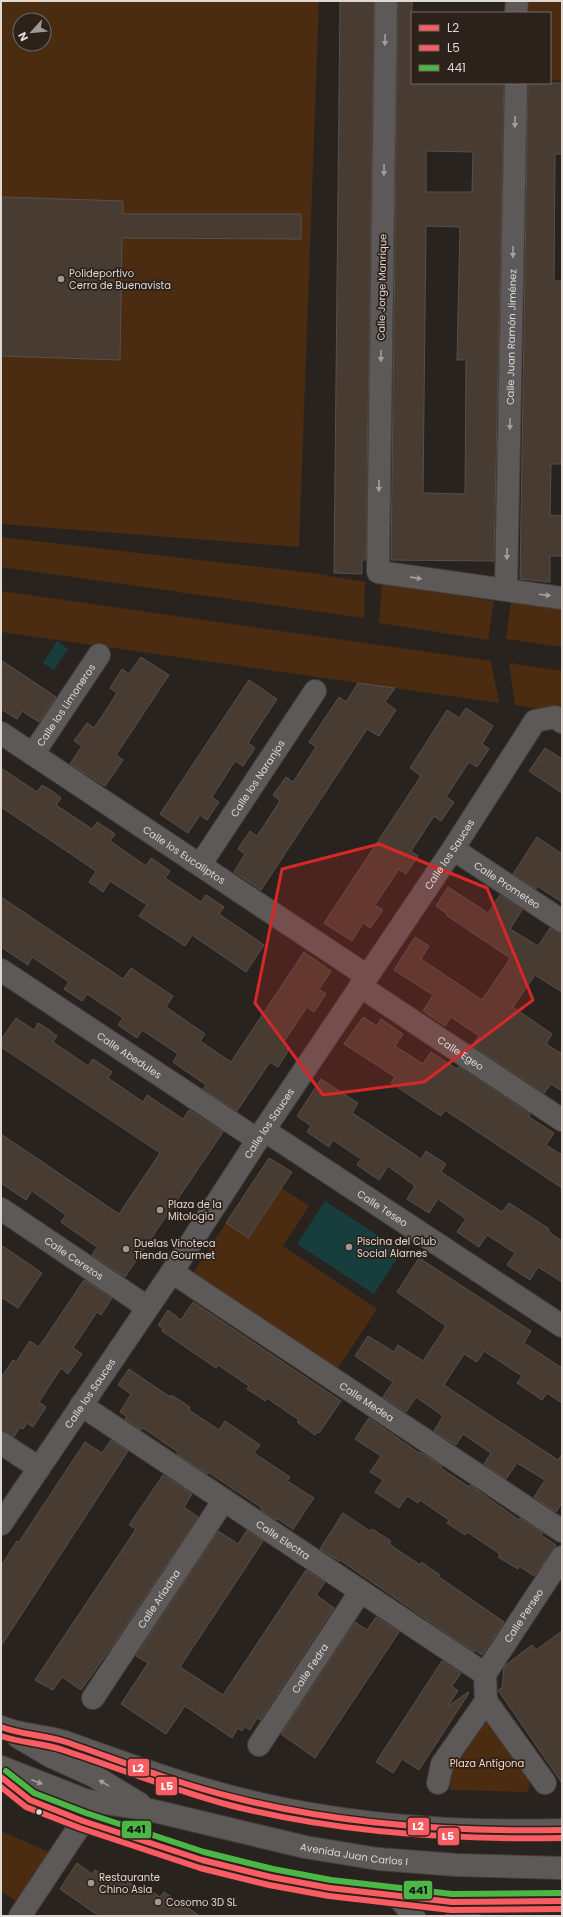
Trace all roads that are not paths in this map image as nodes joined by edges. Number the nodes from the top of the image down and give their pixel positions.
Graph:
1 (386, 1) edge
2 (517, 1) edge
3 (516, 12) edge
4 (516, 84) edge
5 (506, 590) junction
6 (562, 598) edge
7 (99, 655) dead end
8 (315, 691) dead end
9 (562, 722) edge
10 (1, 733) edge
11 (33, 754) junction
12 (453, 849) junction
13 (200, 865) junction
14 (562, 921) edge
15 (1, 970) edge
16 (364, 981) junction
17 (562, 1120) edge
18 (261, 1135) junction
19 (1, 1209) edge
20 (172, 1272) junction
21 (147, 1307) junction
22 (562, 1326) edge
23 (81, 1405) junction
24 (1, 1443) edge
25 (39, 1468) junction
26 (224, 1500) junction
27 (1, 1524) edge
28 (562, 1531) edge
29 (562, 1557) edge
30 (360, 1592) junction
31 (485, 1674) junction
32 (93, 1698) dead end
33 (486, 1701) junction
34 (3, 1728) edge
35 (259, 1746) dead end
36 (1, 1768) edge
37 (1, 1777) edge
38 (438, 1783) dead end
39 (545, 1783) dead end
40 (150, 1810) junction
41 (83, 1821) junction
42 (562, 1830) edge
43 (562, 1868) edge
44 (397, 1896) junction
45 (562, 1901) edge
46 (479, 1902) junction
47 (20, 1916) edge
48 (414, 1916) edge
49 (457, 1916) edge

1 -> 5 street, Calle Jorge Manrique
2 - 3 street
4 -> 5 street, Calle Juan Ramón Jiménez
5 -> 6 street
7 - 11 street, Calle los Limoneros
8 - 13 street, Calle los Naranjos
9 - 12 street, Calle los Sauces
10 - 11 street, Calle los Eucaliptos
11 - 13 street, Calle los Eucaliptos
12 - 14 street, Calle Prometeo
12 - 16 street, Calle los Sauces
13 - 16 street, Calle los Eucaliptos
15 - 18 street, Calle Abedules
16 - 17 street, Calle Egeo
16 - 18 street, Calle los Sauces
18 - 20 street, Calle los Sauces
18 - 22 street, Calle Teseo
19 - 21 street, Calle Cerezos
20 - 21 street, Calle los Sauces
20 - 28 street, Calle Medea
21 - 23 street, Calle los Sauces
23 - 25 street, Calle los Sauces
23 - 26 street, Calle Electra
24 - 25 street
25 - 27 street, Calle los Sauces
26 - 30 street, Calle Electra
26 - 32 street, Calle Ariadna
29 - 31 street, Calle Perseo
30 - 31 street, Calle Electra
30 - 35 street, Calle Fedra
31 - 33 street
33 - 38 street
33 - 39 street
40 -> 34 main road, Avenida Juan Carlos I
34 - 42 main road, Avenida Juan Carlos I
36 -> 40 main road, Avenida Juan Carlos I
37 - 41 main road
40 - 43 main road, Avenida Juan Carlos I
41 - 44 main road
41 - 47 street
44 - 46 main road
44 - 48 street
45 - 46 main road
46 - 49 street

